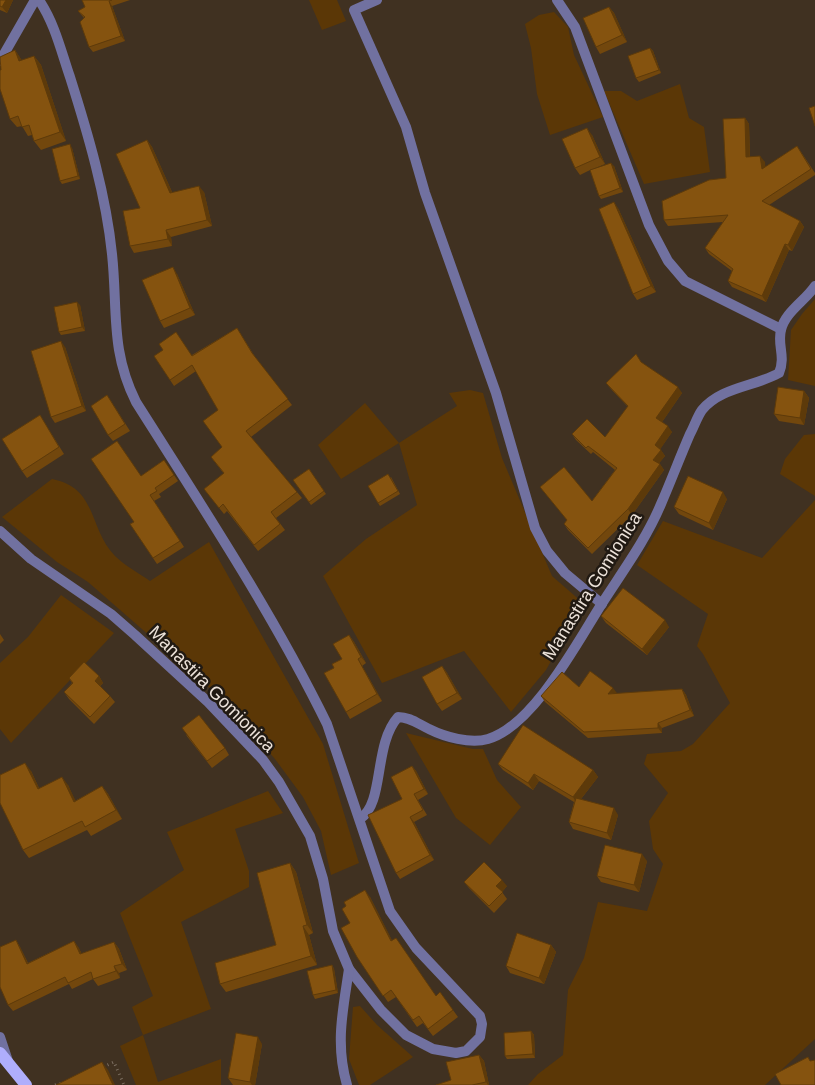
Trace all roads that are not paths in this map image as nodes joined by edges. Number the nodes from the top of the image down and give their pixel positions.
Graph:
1 (35, 0) edge
2 (39, 0) edge
3 (376, 0) edge
4 (557, 0) edge
5 (0, 61) edge
6 (815, 286) edge
7 (781, 329) junction
8 (0, 531) edge
9 (602, 604) junction
10 (360, 819) junction
11 (349, 969) junction
12 (0, 1037) edge
13 (4, 1057) edge
14 (26, 1085) edge
15 (347, 1085) edge

1 - 5 street
2 - 10 street, Manastira Gomionica
3 - 9 street
4 - 7 street
6 - 7 street
7 - 9 street, Manastira Gomionica
8 - 11 street, Manastira Gomionica
9 - 10 street, Manastira Gomionica
10 - 11 street, Manastira Gomionica
11 - 15 street
12 - 13 street
13 - 14 main road

